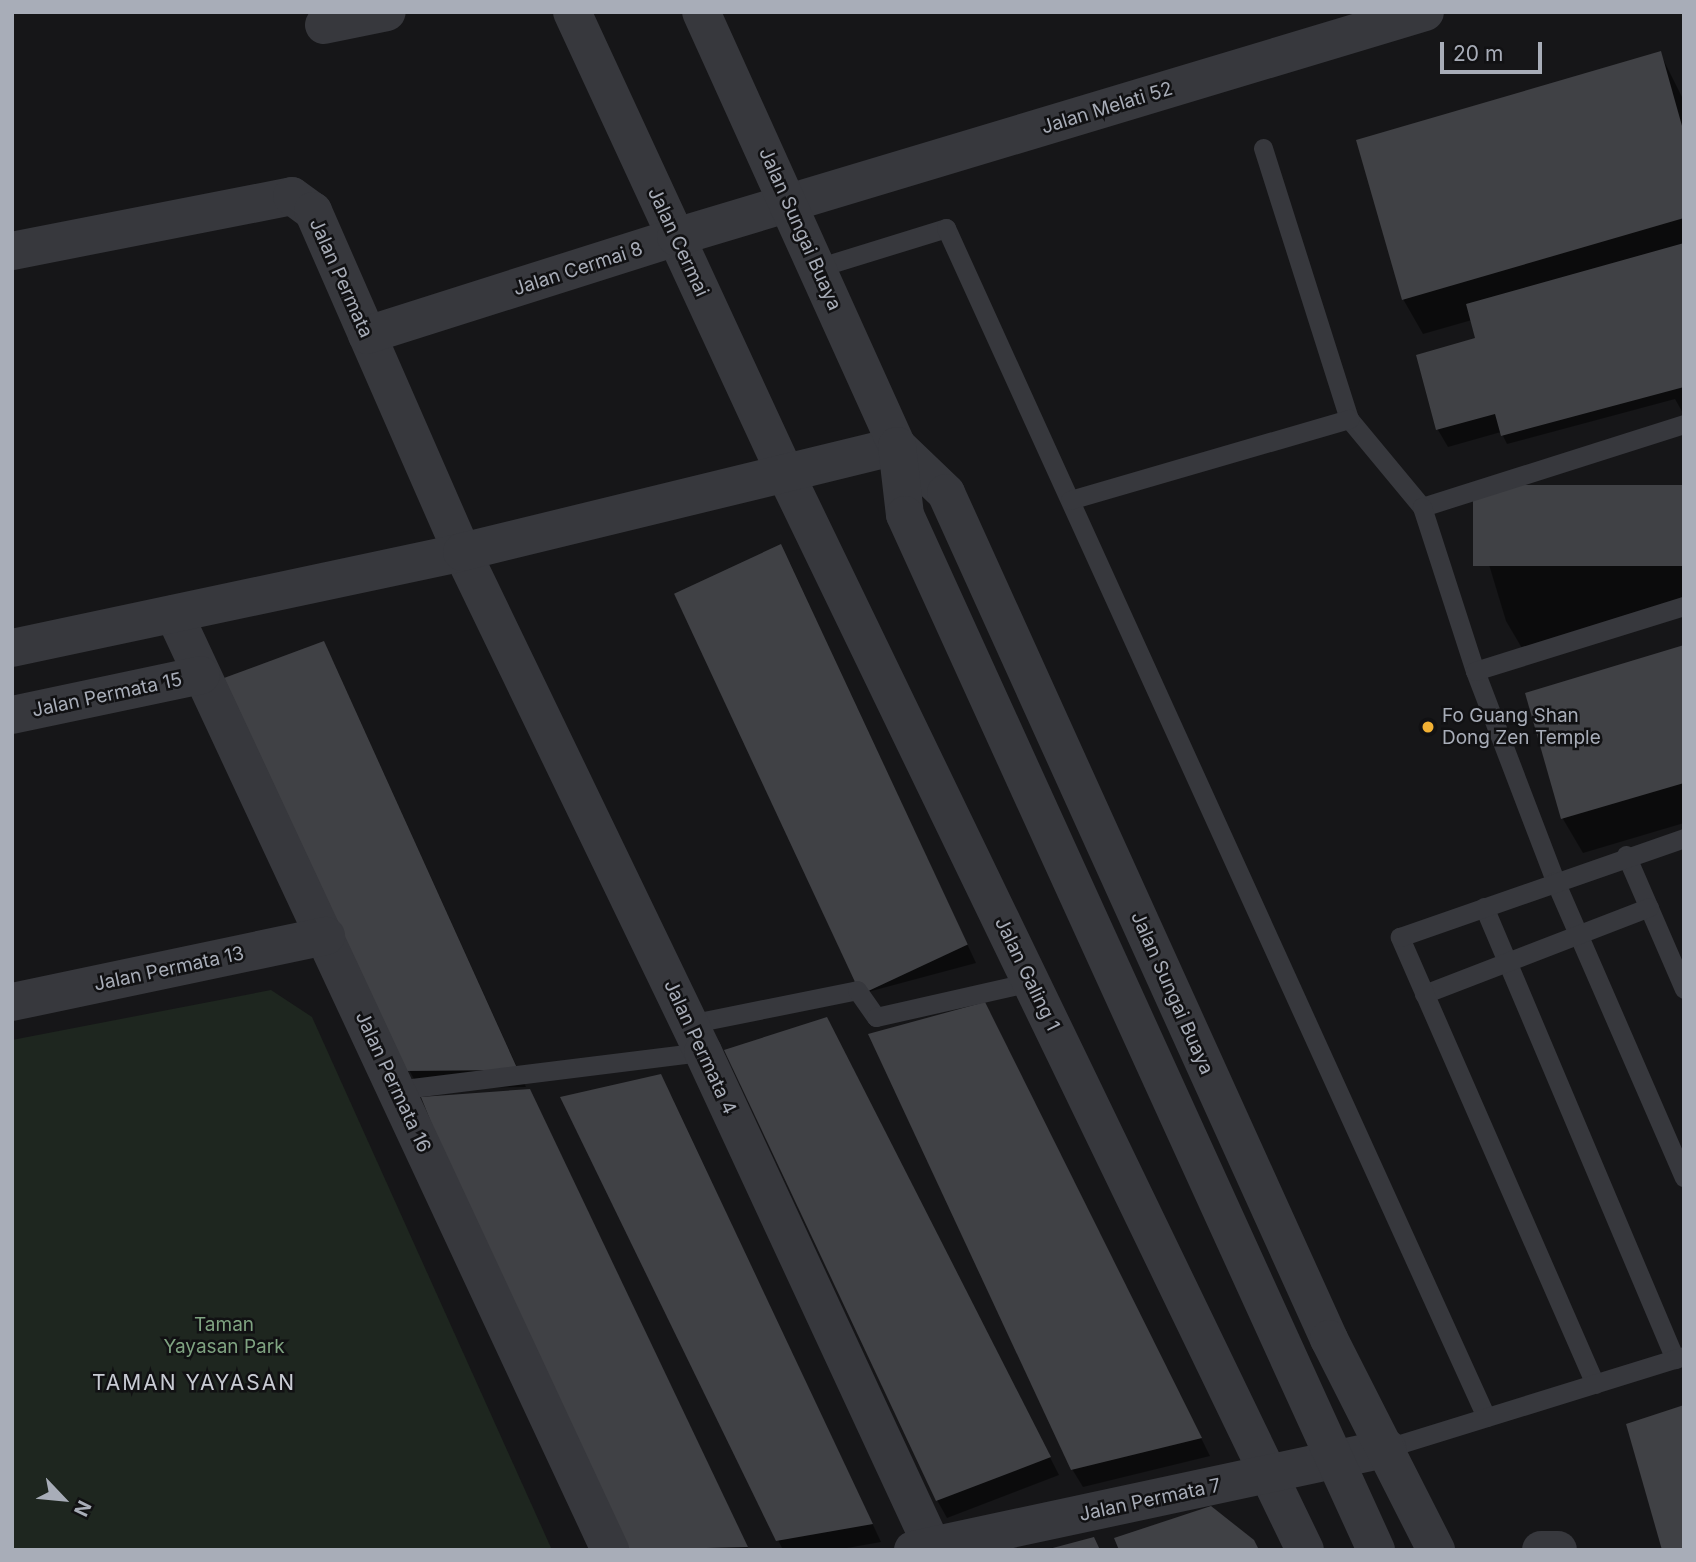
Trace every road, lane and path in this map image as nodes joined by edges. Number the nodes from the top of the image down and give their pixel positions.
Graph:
1 (387, 12) edge
2 (572, 12) edge
3 (701, 12) edge
4 (1425, 12) edge
5 (324, 25) dead end
6 (1263, 148) dead end
7 (789, 204) junction
8 (676, 237) junction
9 (12, 251) edge
10 (817, 268) junction
11 (367, 335) junction
12 (1349, 419) junction
13 (1684, 424) edge
14 (897, 446) junction
15 (785, 473) junction
16 (1070, 500) junction
17 (1422, 507) junction
18 (462, 552) junction
19 (1684, 606) edge
20 (174, 614) junction
21 (12, 648) edge
22 (1475, 671) junction
23 (201, 675) junction
24 (12, 715) edge
25 (1684, 838) edge
26 (1626, 855) junction
27 (1555, 881) junction
28 (1484, 907) junction
29 (1649, 907) junction
30 (1578, 934) junction
31 (326, 936) junction
32 (1506, 960) junction
33 (1031, 982) junction
34 (1684, 989) edge
35 (1424, 994) junction
36 (12, 1002) edge
37 (696, 1038) junction
38 (396, 1090) junction
39 (1684, 1177) edge
40 (1679, 1358) edge
41 (1595, 1384) junction
42 (1486, 1417) junction
43 (1387, 1448) junction
44 (1333, 1461) junction
45 (1269, 1474) junction
46 (926, 1548) edge
47 (610, 1550) edge
48 (1305, 1550) edge
49 (1376, 1550) edge
50 (1436, 1550) edge
51 (1541, 1550) edge
52 (1558, 1550) edge

1 - 5 street
2 - 8 street, Jalan Cermai
3 - 7 street, Jalan Sungai Buaya
4 - 7 street, Jalan Melati 52
6 - 12 lane
7 - 8 street, Jalan Cermai 8
7 - 10 street, Jalan Sungai Buaya
8 - 11 street, Jalan Cermai 8
8 - 15 street, Jalan Cermai
9 - 11 street, Jalan Permata
10 - 14 street, Jalan Sungai Buaya
10 - 16 lane
11 - 18 street, Jalan Permata
12 - 16 lane
12 - 17 lane
13 - 17 lane
14 - 15 street
14 - 43 street, Jalan Sungai Buaya
14 - 44 street, Jalan Sungai Buaya
15 - 18 street
15 - 33 street, Jalan Galing 1
16 - 42 lane
17 - 22 lane
18 - 20 street
18 - 37 street, Jalan Permata 4
19 - 22 lane
20 - 21 street
20 - 23 street, Jalan Permata 16
22 - 27 lane
23 - 24 street, Jalan Permata 15
23 - 31 street, Jalan Permata 16
25 - 26 lane
26 - 27 lane
26 - 29 lane
27 - 28 lane
27 - 30 lane
28 - 32 lane
28 - 35 lane
29 - 30 lane
29 - 34 lane
30 - 32 lane
30 - 39 lane
31 - 36 street, Jalan Permata 13
31 - 38 street, Jalan Permata 16
32 - 35 lane
32 - 40 lane
33 - 37 lane
33 - 45 street, Jalan Galing 1
35 - 41 lane
37 - 38 lane
37 - 46 street, Jalan Permata 4
38 - 47 street, Jalan Permata 16
40 - 41 lane
41 - 42 lane
42 - 43 lane
43 - 44 street, Jalan Permata 7
43 - 50 street, Jalan Sungai Buaya
44 - 45 street, Jalan Permata 7
44 - 49 street, Jalan Sungai Buaya
45 - 46 street, Jalan Permata 7
45 - 48 street, Jalan Galing 1
51 - 52 street

